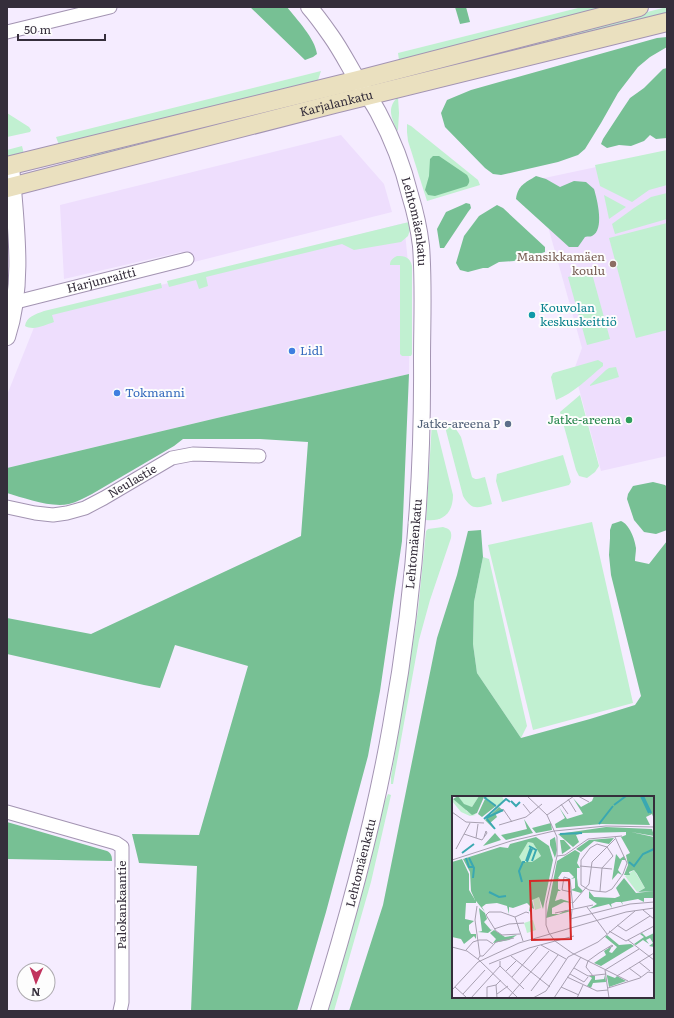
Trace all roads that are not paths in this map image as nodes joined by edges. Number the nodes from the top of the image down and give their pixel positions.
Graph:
1 (110, 7) edge
2 (309, 7) edge
3 (639, 7) edge
4 (667, 22) edge
5 (7, 32) edge
6 (358, 80) junction
7 (368, 96) junction
8 (9, 165) edge
9 (10, 187) edge
10 (187, 259) dead end
11 (16, 302) junction
12 (7, 336) edge
13 (259, 456) dead end
14 (7, 507) edge
15 (7, 812) edge
16 (120, 1011) edge
17 (320, 1011) edge

1 - 5 street
2 - 6 street, Lehtomäenkatu
3 - 6 main road, Karjalankatu
4 - 7 main road, Karjalankatu
6 - 7 street, Lehtomäenkatu
6 - 8 main road, Karjalankatu
7 - 9 main road, Karjalankatu
7 - 17 street, Lehtomäenkatu
8 - 9 street
9 - 11 street
10 - 11 street, Harjunraitti
11 - 12 street
13 - 14 street, Neulastie
15 - 16 street, Palokankaantie

